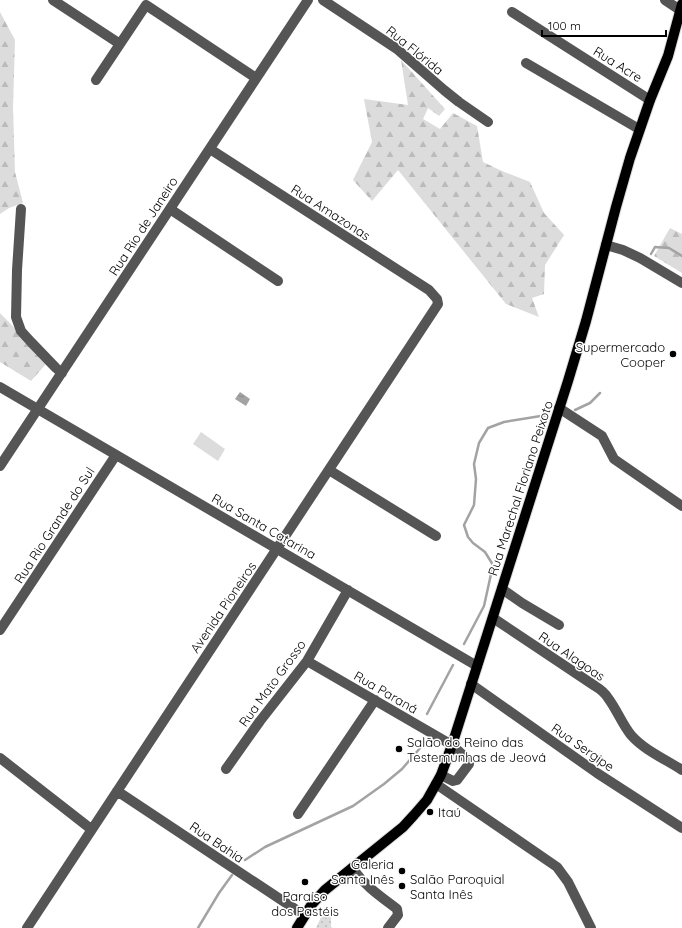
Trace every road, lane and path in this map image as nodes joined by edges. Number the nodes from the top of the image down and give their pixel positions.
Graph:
1 (54, 0) edge
2 (308, 0) edge
3 (324, 0) edge
4 (665, 0) edge
5 (681, 7) edge
6 (512, 12) dead end
7 (120, 44) junction
8 (526, 63) dead end
9 (256, 78) junction
10 (96, 80) dead end
11 (650, 100) junction
12 (488, 122) dead end
13 (639, 129) junction
14 (210, 149) junction
15 (21, 209) dead end
16 (170, 209) junction
17 (606, 245) junction
18 (278, 281) dead end
19 (682, 283) edge
20 (437, 299) joint
21 (62, 373) junction
22 (0, 387) edge
23 (559, 408) junction
24 (38, 410) junction
25 (116, 455) junction
26 (0, 466) edge
27 (328, 470) junction
28 (682, 506) edge
29 (436, 536) dead end
30 (277, 549) junction
31 (502, 589) junction
32 (348, 590) junction
33 (493, 618) junction
34 (559, 626) dead end
35 (0, 630) edge
36 (307, 661) junction
37 (477, 666) junction
38 (472, 684) junction
39 (375, 700) junction
40 (452, 745) junction
41 (0, 758) edge
42 (226, 769) dead end
43 (682, 770) edge
44 (438, 779) junction
45 (116, 791) junction
46 (298, 814) dead end
47 (682, 828) edge
48 (91, 829) junction
49 (352, 868) junction
50 (304, 915) junction
51 (27, 928) edge
52 (296, 928) edge
53 (388, 928) edge
54 (591, 928) edge

1 - 7 street
2 - 9 street, Rua Rio de Janeiro
3 - 12 street, Rua Flórida
4 - 5 street
5 - 11 main road, Rua Marechal Floriano Peixoto
6 - 11 street, Rua Acre
7 - 9 street
7 - 10 street
8 - 13 street
9 - 14 street, Rua Rio de Janeiro
11 - 13 main road, Rua Marechal Floriano Peixoto
13 - 17 main road, Rua Marechal Floriano Peixoto
14 - 16 street, Rua Rio de Janeiro
14 - 20 street, Rua Amazonas
15 - 21 street
16 - 18 street
16 - 21 street, Rua Rio de Janeiro
17 - 19 street
17 - 23 main road, Rua Marechal Floriano Peixoto
20 - 27 street, Avenida Pioneiros
21 - 24 street, Rua Rio de Janeiro
22 - 24 street, Rua Santa Catarina
23 - 28 street
23 - 31 main road, Rua Marechal Floriano Peixoto
24 - 25 street, Rua Santa Catarina
24 - 26 street, Rua Rio de Janeiro
25 - 30 street, Rua Santa Catarina
25 - 35 street, Rua Rio Grande do Sul
27 - 29 street
27 - 30 street, Avenida Pioneiros
30 - 32 street, Rua Santa Catarina
30 - 45 street, Avenida Pioneiros
31 - 33 main road, Rua Marechal Floriano Peixoto
31 - 34 street
32 - 36 street, Rua Mato Grosso
32 - 37 street, Rua Santa Catarina
33 - 37 main road, Rua Marechal Floriano Peixoto
33 - 43 street, Rua Alagoas
36 - 39 street, Rua Paraná
36 - 42 street, Rua Mato Grosso
37 - 38 main road, Rua Marechal Floriano Peixoto
38 - 40 main road, Rua Marechal Floriano Peixoto
38 - 47 street, Rua Sergipe
39 - 40 street, Rua Paraná
39 - 46 street
40 - 44 main road, Rua Marechal Floriano Peixoto
40 - 44 street, Rua Paraná
41 - 48 street
44 - 49 main road, Rua Marechal Floriano Peixoto
44 - 54 street
45 - 48 street, Avenida Pioneiros
45 - 50 street, Rua Bahia
48 - 51 street, Avenida Pioneiros
49 - 50 main road, Rua Marechal Floriano Peixoto
49 - 53 street
50 - 52 main road, Rua Marechal Floriano Peixoto

